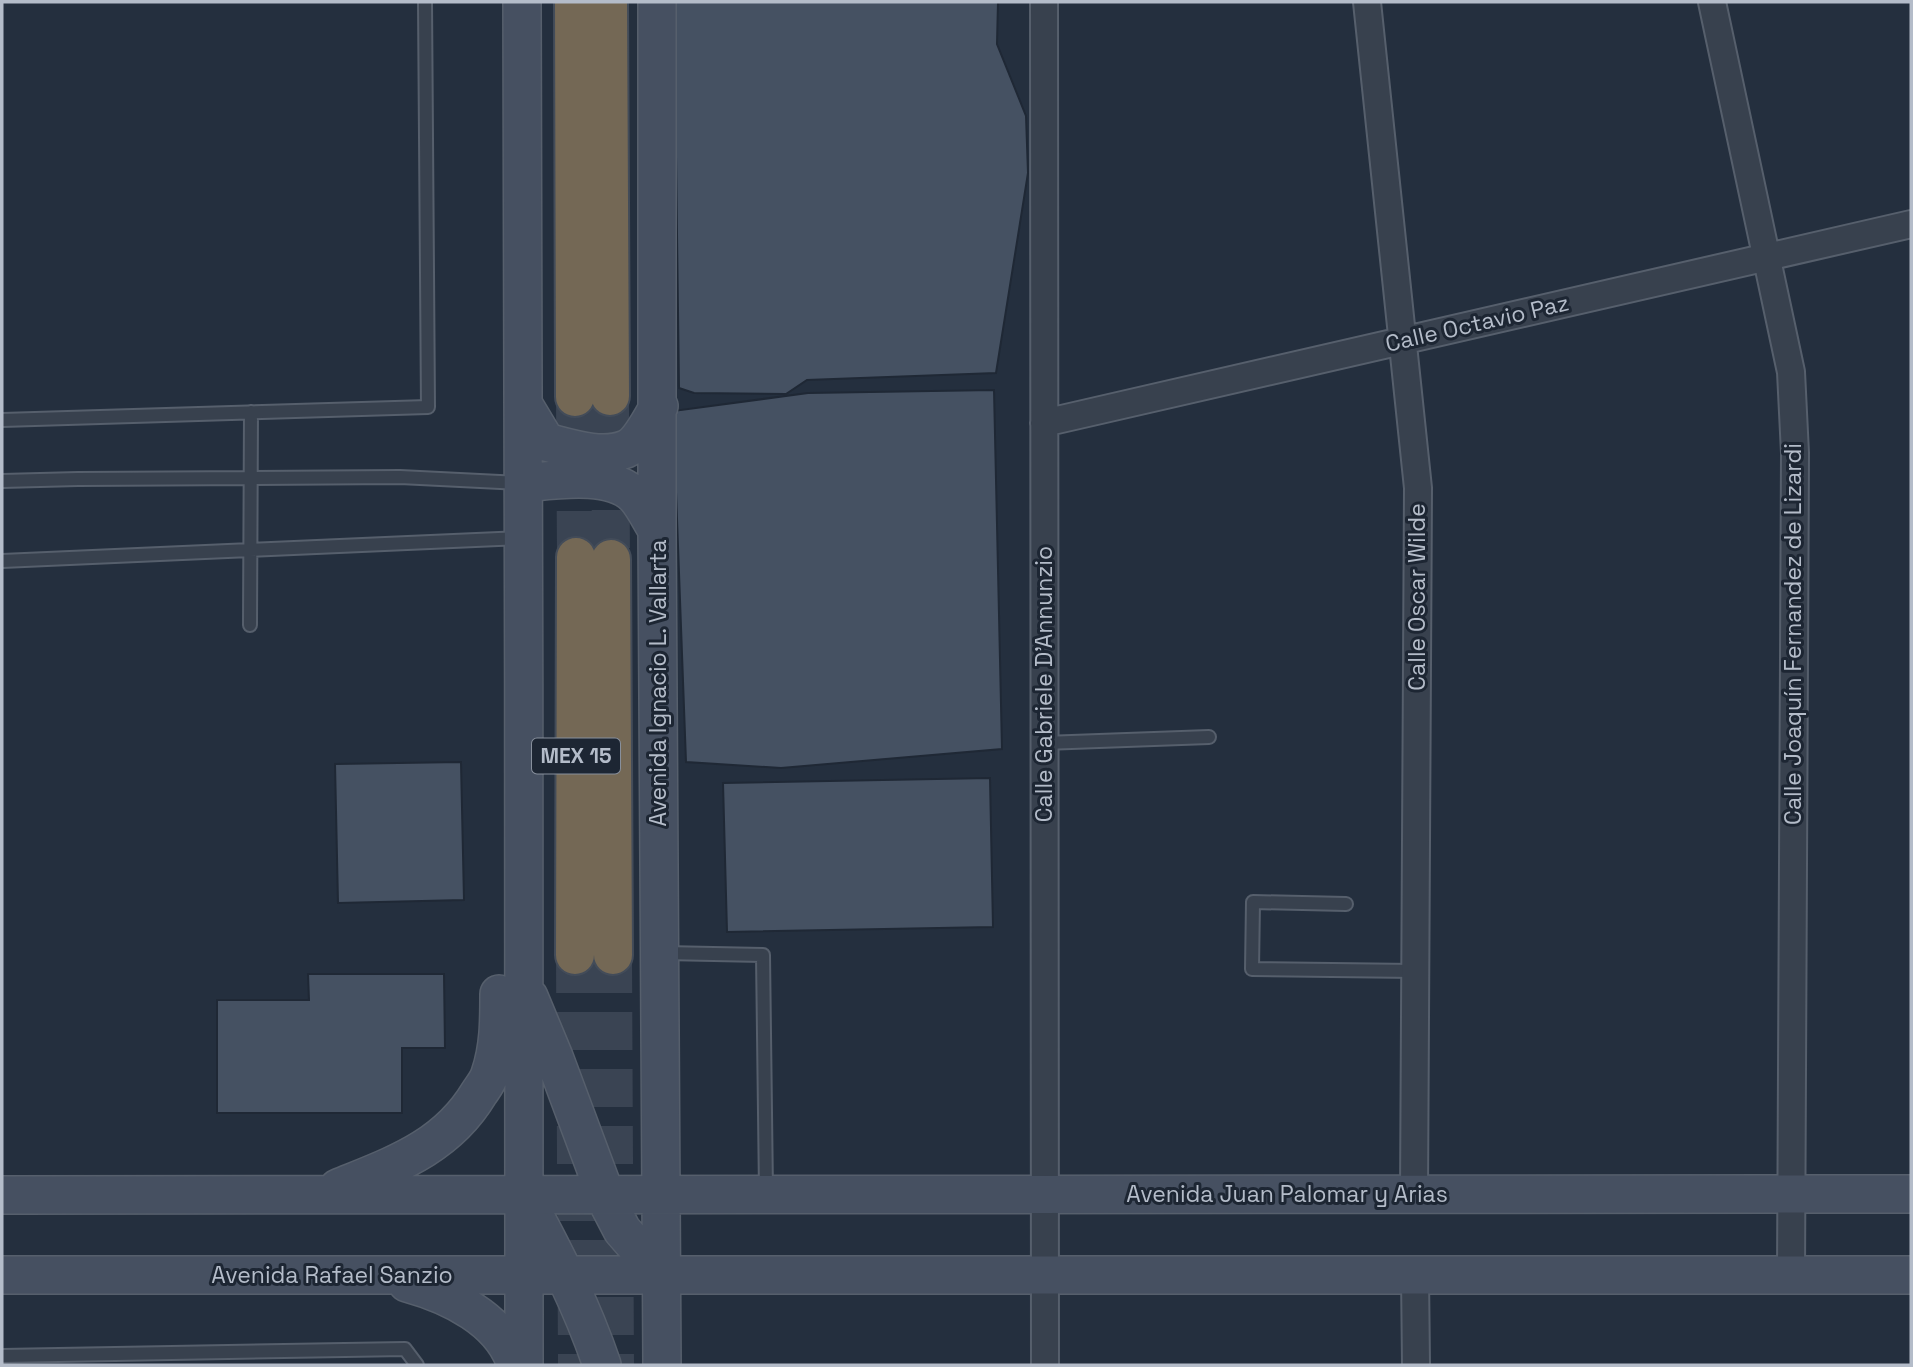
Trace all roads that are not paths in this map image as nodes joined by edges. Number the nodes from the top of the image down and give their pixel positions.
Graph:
1 (425, 2) edge
2 (522, 2) edge
3 (574, 2) edge
4 (608, 2) edge
5 (657, 2) edge
6 (1044, 2) edge
7 (1367, 2) edge
8 (1712, 2) edge
9 (1911, 224) edge
10 (1768, 256) junction
11 (1402, 340) junction
12 (659, 406) junction
13 (525, 407) junction
14 (251, 412) junction
15 (2, 420) edge
16 (1044, 423) junction
17 (250, 477) junction
18 (2, 481) edge
19 (524, 483) junction
20 (657, 530) junction
21 (525, 538) junction
22 (250, 550) junction
23 (2, 561) edge
24 (250, 625) dead end
25 (1209, 737) dead end
26 (1044, 743) junction
27 (523, 761) junction
28 (1346, 904) dead end
29 (660, 953) junction
30 (575, 955) tunnel mouth
31 (613, 955) tunnel mouth
32 (1415, 971) junction
33 (522, 980) junction
34 (324, 1194) junction
35 (1044, 1194) junction
36 (1414, 1194) junction
37 (1791, 1194) junction
38 (1911, 1194) edge
39 (2, 1195) edge
40 (523, 1195) junction
41 (606, 1195) junction
42 (662, 1195) junction
43 (766, 1195) junction
44 (2, 1275) edge
45 (376, 1275) junction
46 (524, 1275) junction
47 (566, 1275) junction
48 (1044, 1275) junction
49 (1415, 1275) junction
50 (1791, 1275) junction
51 (1911, 1275) edge
52 (662, 1276) junction
53 (2, 1356) edge
54 (417, 1365) edge
55 (516, 1365) edge
56 (524, 1365) edge
57 (602, 1365) edge
58 (662, 1365) edge
59 (1045, 1365) edge
60 (1416, 1365) edge

1 - 14 lane
2 - 13 main road
3 - 4 highway
5 - 12 main road, Avenida Ignacio L. Vallarta
6 - 16 street, Calle Gabriele D'Annunzio
7 - 11 street, Calle Oscar Wilde
8 - 10 street, Calle Joaquín Fernandez de Lizardi
9 - 10 street, Calle Octavio Paz
10 - 11 street, Calle Octavio Paz
10 - 37 street, Calle Joaquín Fernandez de Lizardi
11 - 16 street, Calle Octavio Paz
11 - 32 street, Calle Oscar Wilde
12 - 13 main road
12 - 20 main road, Avenida Ignacio L. Vallarta
13 - 19 main road
14 - 15 lane
14 - 17 lane
16 - 26 street, Calle Gabriele D'Annunzio
17 - 18 lane
17 - 19 lane
17 - 22 lane
19 - 20 main road
19 - 21 main road
20 - 29 main road, Avenida Ignacio L. Vallarta
21 - 22 lane
21 - 27 main road
22 - 23 lane
22 - 24 lane
25 - 26 lane
26 - 35 street, Calle Gabriele D'Annunzio
27 - 33 main road
27 - 34 main road
28 - 32 lane
29 - 42 main road, Avenida Ignacio L. Vallarta
29 - 43 lane
30 - 31 highway, Avenida Ignacio L. Vallarta / MEX 15
32 - 36 street, Calle Oscar Wilde
33 - 40 main road
33 - 41 main road
34 - 39 main road
34 - 40 main road
35 - 36 main road, Avenida Juan Palomar y Arias
35 - 43 main road, Avenida Juan Palomar y Arias
35 - 48 street, Calle Gabriele D'Annunzio
36 - 37 main road, Avenida Juan Palomar y Arias
37 - 38 main road, Avenida Juan Palomar y Arias
37 - 50 street, Calle Joaquín Fernandez de Lizardi
40 - 41 main road
40 - 46 main road
40 - 47 main road
41 - 42 main road
41 - 52 main road
42 - 43 main road, Avenida Juan Palomar y Arias
42 - 52 main road, Avenida Ignacio L. Vallarta
44 - 45 main road, Avenida Rafael Sanzio
45 - 46 main road, Avenida Rafael Sanzio
45 - 55 main road
46 - 47 main road, Avenida Rafael Sanzio
46 - 56 main road
47 - 52 main road, Avenida Rafael Sanzio
47 - 57 main road
48 - 49 main road
48 - 52 main road
48 - 59 street, Calle Gabriele D'Annunzio
49 - 50 main road
49 - 60 street
50 - 51 main road
52 - 58 main road, Avenida Ignacio L. Vallarta
53 - 54 lane

